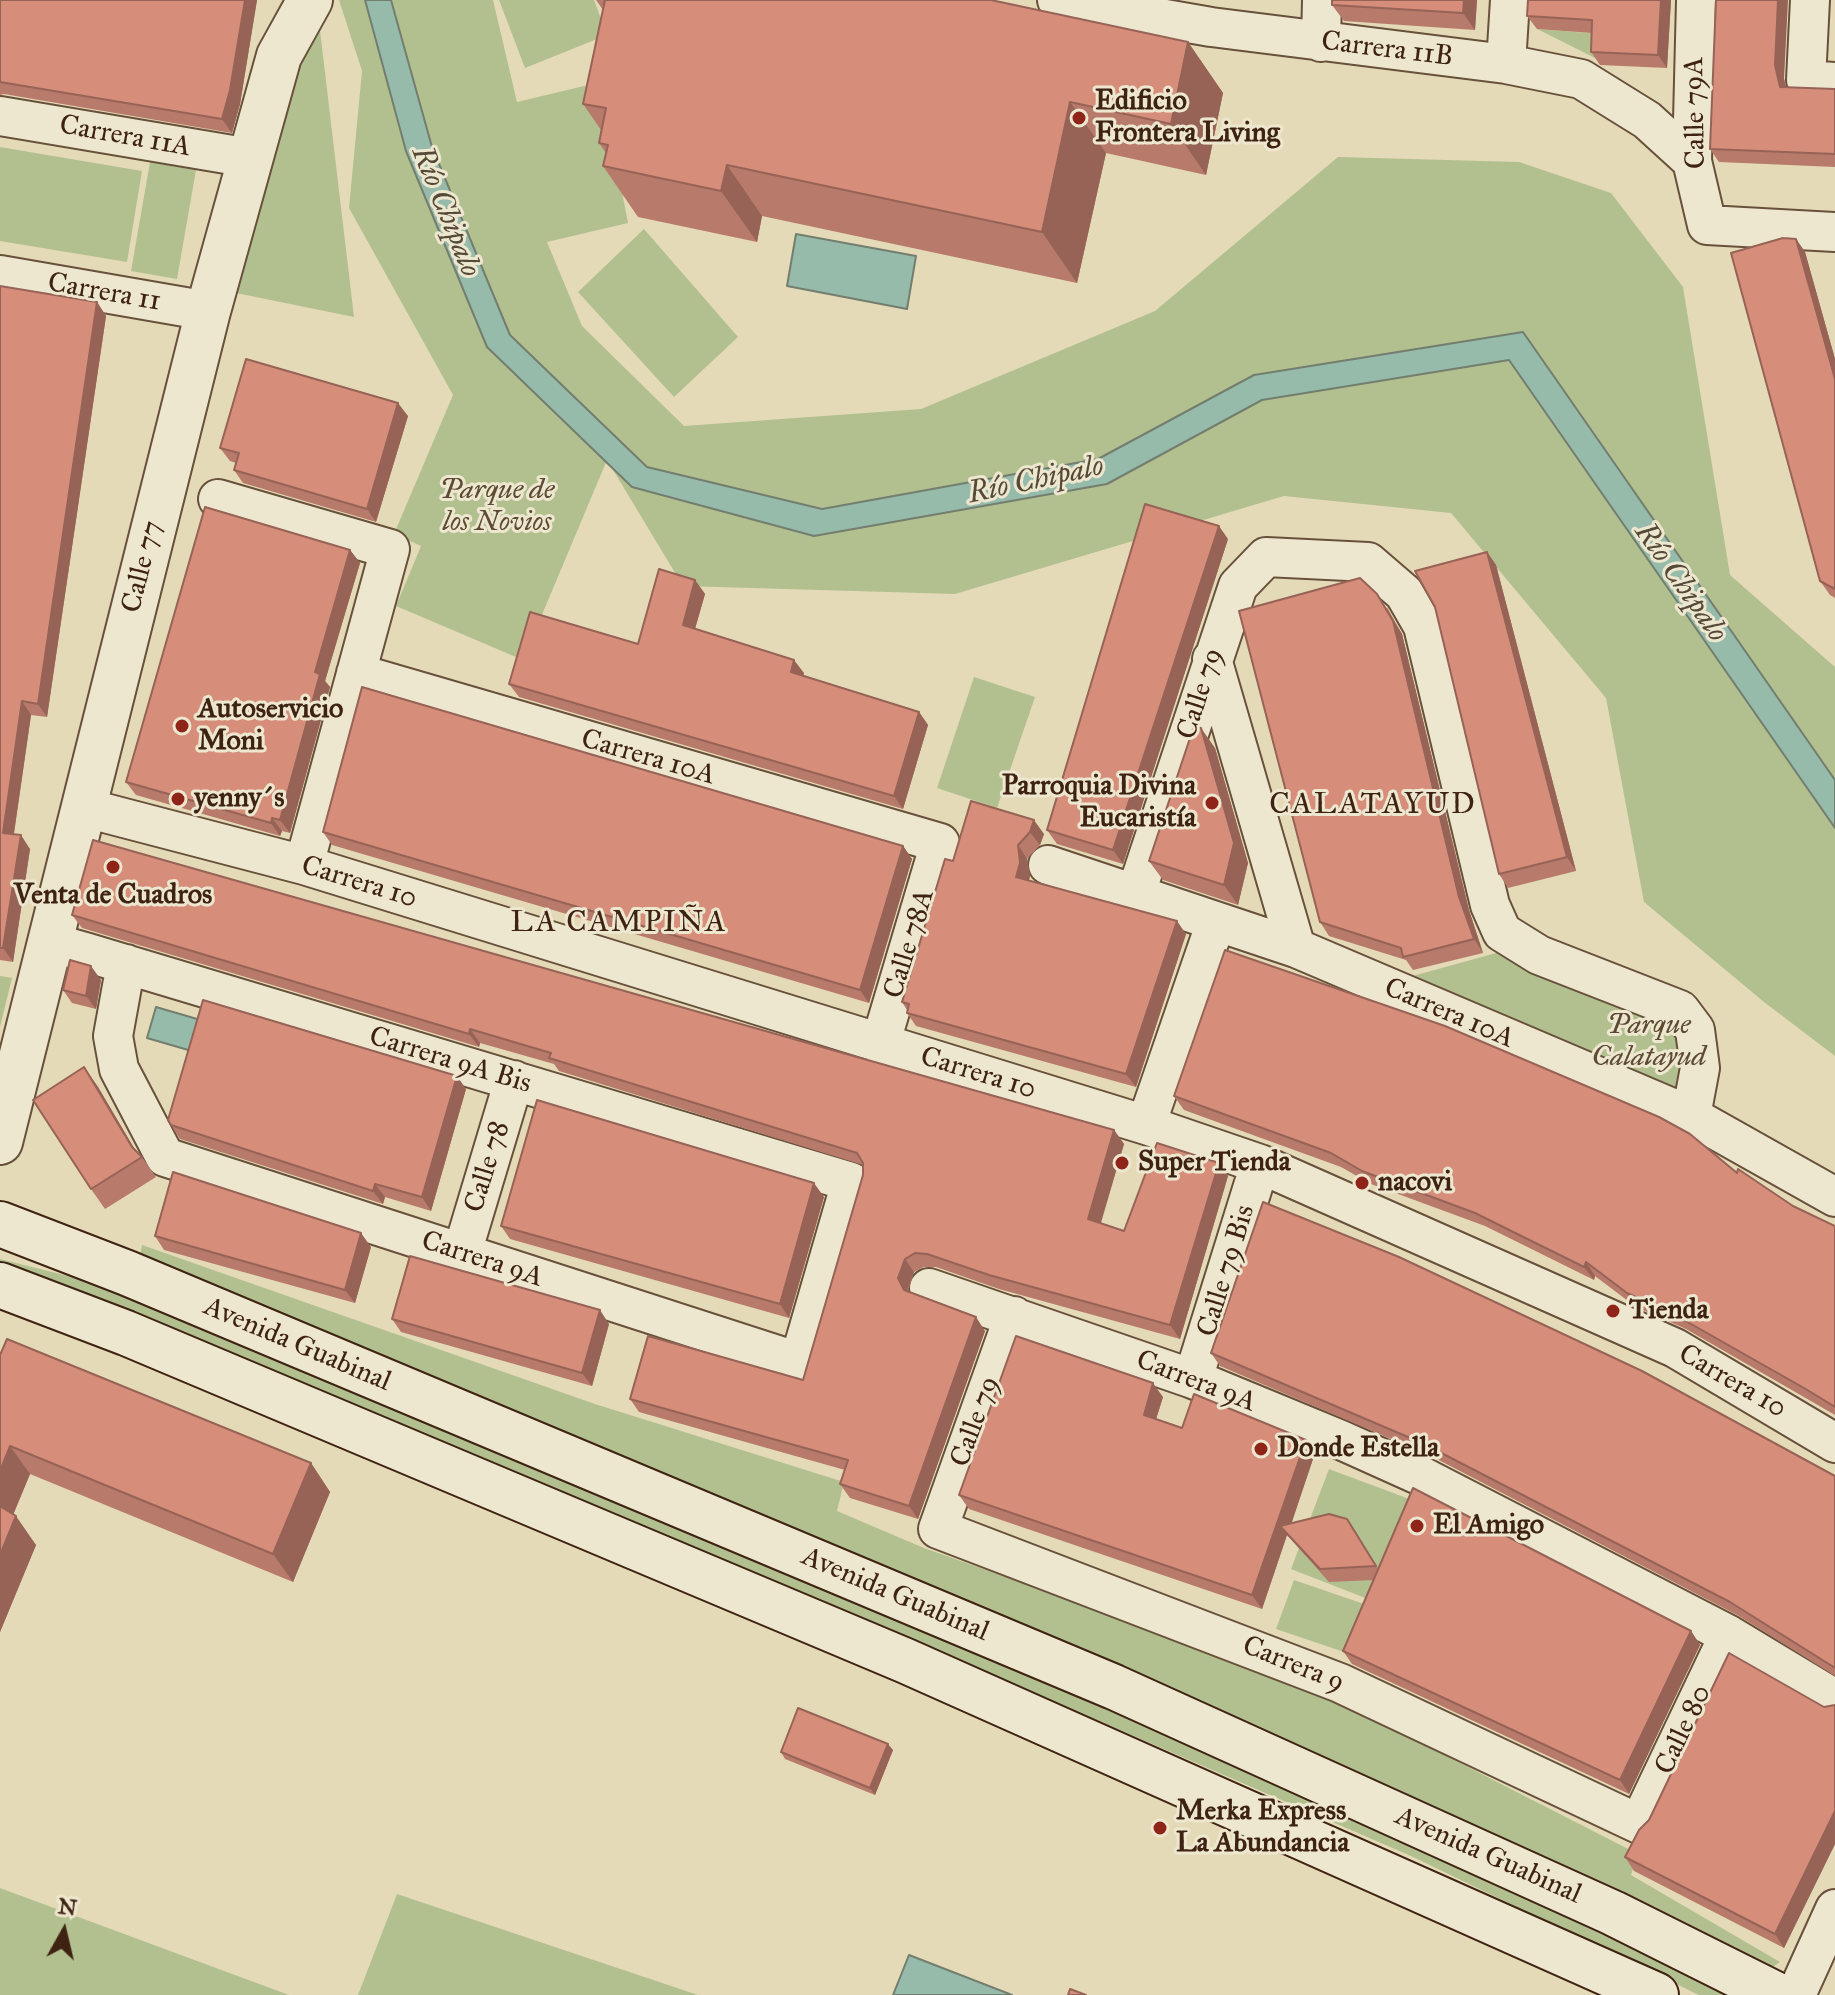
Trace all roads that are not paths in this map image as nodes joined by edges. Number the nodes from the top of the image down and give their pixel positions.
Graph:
1 (310, 0) edge
2 (1057, 0) edge
3 (1322, 0) edge
4 (1510, 0) edge
5 (1696, 0) edge
6 (1810, 0) edge
7 (1321, 42) junction
8 (1506, 64) junction
9 (1835, 82) edge
10 (0, 116) edge
11 (250, 158) junction
12 (1692, 161) junction
13 (1835, 232) edge
14 (0, 275) edge
15 (208, 311) junction
16 (218, 499) dead end
17 (1212, 659) junction
18 (356, 673) junction
19 (82, 807) junction
20 (940, 843) joint
21 (304, 865) junction
22 (1048, 865) dead end
23 (1136, 893) junction
24 (1280, 898) junction
25 (1225, 925) junction
26 (49, 942) junction
27 (1296, 948) junction
28 (126, 964) junction
29 (880, 1045) junction
30 (514, 1080) junction
31 (1691, 1116) junction
32 (1146, 1125) junction
33 (0, 1142) edge
34 (1260, 1164) junction
35 (1835, 1197) edge
36 (0, 1224) edge
37 (462, 1253) junction
38 (0, 1285) edge
39 (929, 1288) dead end
40 (1014, 1316) junction
41 (799, 1362) joint
42 (1193, 1379) junction
43 (1835, 1443) edge
44 (938, 1529) joint
45 (1729, 1635) junction
46 (1835, 1699) edge
47 (1639, 1824) joint
48 (1835, 1909) edge
49 (1656, 1995) edge
50 (1777, 1995) edge
51 (1796, 1995) edge

1 - 11 main road, Calle 77
2 - 7 street, Carrera 11B
3 - 7 street
4 - 8 street
5 - 12 street, Calle 79A
6 - 9 street
7 - 8 street, Carrera 11B
8 - 12 street, Carrera 11B
10 - 11 street, Carrera 11A
11 - 15 main road, Calle 77
12 - 13 street, Calle 79A
14 - 15 street, Carrera 11
15 - 19 main road, Calle 77
16 - 18 street
17 - 23 street, Calle 79
17 - 24 street
17 - 31 street, Calle 79
18 - 20 street, Carrera 10A
18 - 21 street
19 - 21 street, Carrera 10
19 - 26 main road, Calle 77
20 - 29 street, Calle 78A
21 - 29 street, Carrera 10
22 - 23 street, Carrera 10A
23 - 25 street, Carrera 10A
24 - 25 street
24 - 27 street
25 - 27 street, Carrera 10A
25 - 32 street
26 - 28 street, Carrera 9A Bis
26 - 33 main road, Calle 77
27 - 31 street, Carrera 10A
28 - 30 street, Carrera 9A Bis
28 - 37 street, Carrera 9A
29 - 32 street, Carrera 10
30 - 37 street, Calle 78
30 - 41 street, Carrera 9A Bis
31 - 35 street, Carrera 10A
32 - 34 street, Carrera 10
34 - 42 street, Calle 79 Bis
34 - 43 street, Carrera 10
36 - 50 main road, Avenida Guabinal
37 - 41 street, Carrera 9A
38 - 49 main road, Avenida Guabinal
39 - 40 street, Carrera 9A
40 - 42 street, Carrera 9A
40 - 44 street, Calle 79
42 - 45 street, Carrera 9A
44 - 47 street, Carrera 9
45 - 46 street, Carrera 9A
45 - 47 street, Calle 80
48 - 51 street

